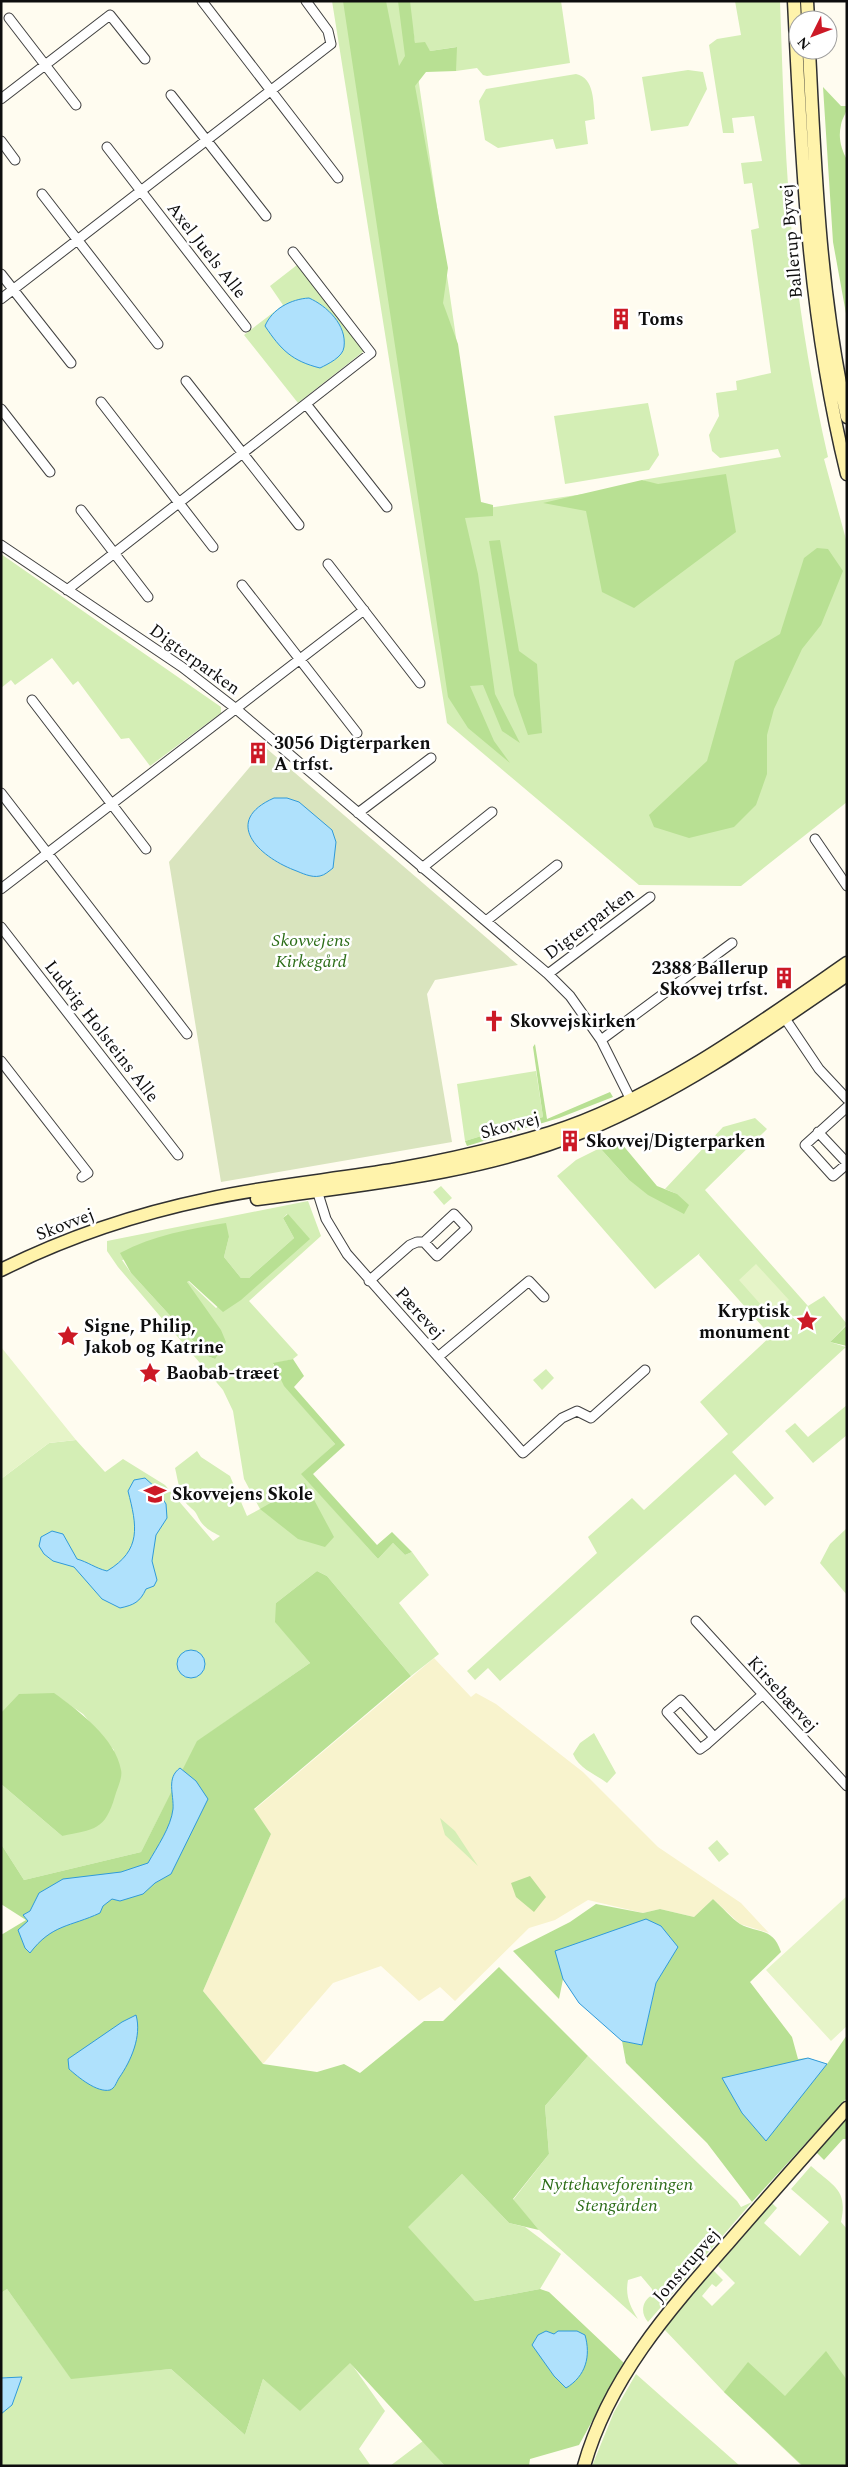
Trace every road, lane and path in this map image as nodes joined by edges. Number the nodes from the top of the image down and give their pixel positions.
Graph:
1 (202, 1) edge
2 (306, 1) edge
3 (794, 1) edge
4 (9, 18) dead end
5 (145, 59) dead end
6 (810, 60) edge
7 (45, 65) junction
8 (272, 91) junction
9 (171, 95) dead end
10 (1, 99) edge
11 (76, 105) dead end
12 (1, 141) edge
13 (207, 141) junction
14 (108, 147) dead end
15 (15, 160) dead end
16 (338, 178) dead end
17 (142, 192) junction
18 (42, 194) dead end
19 (266, 216) dead end
20 (77, 240) junction
21 (293, 252) dead end
22 (1, 274) edge
23 (14, 290) junction
24 (1, 300) edge
25 (246, 327) dead end
26 (158, 344) dead end
27 (70, 363) dead end
28 (186, 381) dead end
29 (101, 402) dead end
30 (306, 404) junction
31 (1, 408) edge
32 (847, 418) edge
33 (243, 453) junction
34 (50, 472) dead end
35 (847, 474) edge
36 (179, 503) junction
37 (387, 507) dead end
38 (81, 510) dead end
39 (299, 525) dead end
40 (1, 546) edge
41 (213, 547) dead end
42 (114, 553) junction
43 (328, 564) dead end
44 (242, 585) dead end
45 (66, 590) junction
46 (148, 597) dead end
47 (364, 610) junction
48 (299, 659) junction
49 (420, 683) dead end
50 (32, 700) dead end
51 (235, 708) junction
52 (357, 733) dead end
53 (431, 758) dead end
54 (1, 793) edge
55 (112, 804) junction
56 (492, 812) dead end
57 (358, 813) junction
58 (815, 839) dead end
59 (146, 849) dead end
60 (48, 853) junction
61 (557, 864) dead end
62 (422, 868) junction
63 (843, 872) edge
64 (847, 886) edge
65 (1, 890) edge
66 (650, 897) dead end
67 (486, 921) junction
68 (1, 927) edge
69 (732, 943) dead end
70 (847, 963) edge
71 (548, 974) junction
72 (847, 975) edge
73 (782, 1014) junction
74 (187, 1034) dead end
75 (601, 1040) junction
76 (1, 1061) edge
77 (847, 1099) edge
78 (632, 1103) junction
79 (847, 1107) edge
80 (818, 1132) junction
81 (178, 1154) dead end
82 (847, 1163) edge
83 (82, 1177) dead end
84 (316, 1186) junction
85 (424, 1242) junction
86 (1, 1270) edge
87 (369, 1281) junction
88 (544, 1297) dead end
89 (438, 1357) junction
90 (645, 1370) dead end
91 (696, 1622) dead end
92 (762, 1695) junction
93 (714, 1737) junction
94 (847, 1786) edge
95 (847, 2108) edge
96 (584, 2466) edge

1 - 8 street
2 - 8 street
3 - 35 street, Ballerup Byvej
4 - 7 street
5 - 7 street
6 - 32 street, Ballerup Byvej
7 - 10 street
7 - 11 street
8 - 13 street
8 - 16 street
9 - 13 street
12 - 15 street
13 - 17 street
13 - 19 street
14 - 17 street, Axel Juels Alle
17 - 20 street
17 - 25 street, Axel Juels Alle
18 - 20 street
20 - 23 street
20 - 26 street
21 - 30 street
22 - 23 street
23 - 24 street
23 - 27 street
28 - 33 street
29 - 36 street
30 - 33 street
30 - 37 street
31 - 34 street
33 - 36 street
33 - 39 street
36 - 41 street
36 - 42 street
38 - 42 street
40 - 45 street, Digterparken
42 - 45 street
42 - 46 street
43 - 47 street
44 - 48 street
45 - 51 street, Digterparken
47 - 48 street
47 - 49 street
48 - 51 street
48 - 52 street
50 - 55 street
51 - 55 street
51 - 57 street, Digterparken
53 - 57 street
54 - 60 street
55 - 59 street
55 - 60 street
56 - 62 street
57 - 62 street, Digterparken
58 - 63 street
60 - 65 street
60 - 74 street
61 - 67 street
62 - 67 street, Digterparken
63 - 64 street
66 - 71 street, Digterparken
67 - 71 street, Digterparken
68 - 81 street, Ludvig Holsteins Alle
69 - 75 street
70 - 73 street, Skovvej
71 - 75 street, Digterparken
72 - 73 street, Skovvej
73 - 77 street
73 - 78 street, Skovvej
75 - 78 street, Digterparken
76 - 83 street
78 - 84 street, Skovvej
79 - 80 street
80 - 82 street
80 - 82 street
84 - 86 street, Skovvej
84 - 87 street, Pærevej
85 - 85 street
85 - 87 street
87 - 89 street, Pærevej
88 - 89 street
89 - 90 street, Pærevej
91 - 92 street, Kirsebærvej
92 - 93 street
92 - 94 street, Kirsebærvej
93 - 93 street
95 - 96 street, Jonstrupvej

